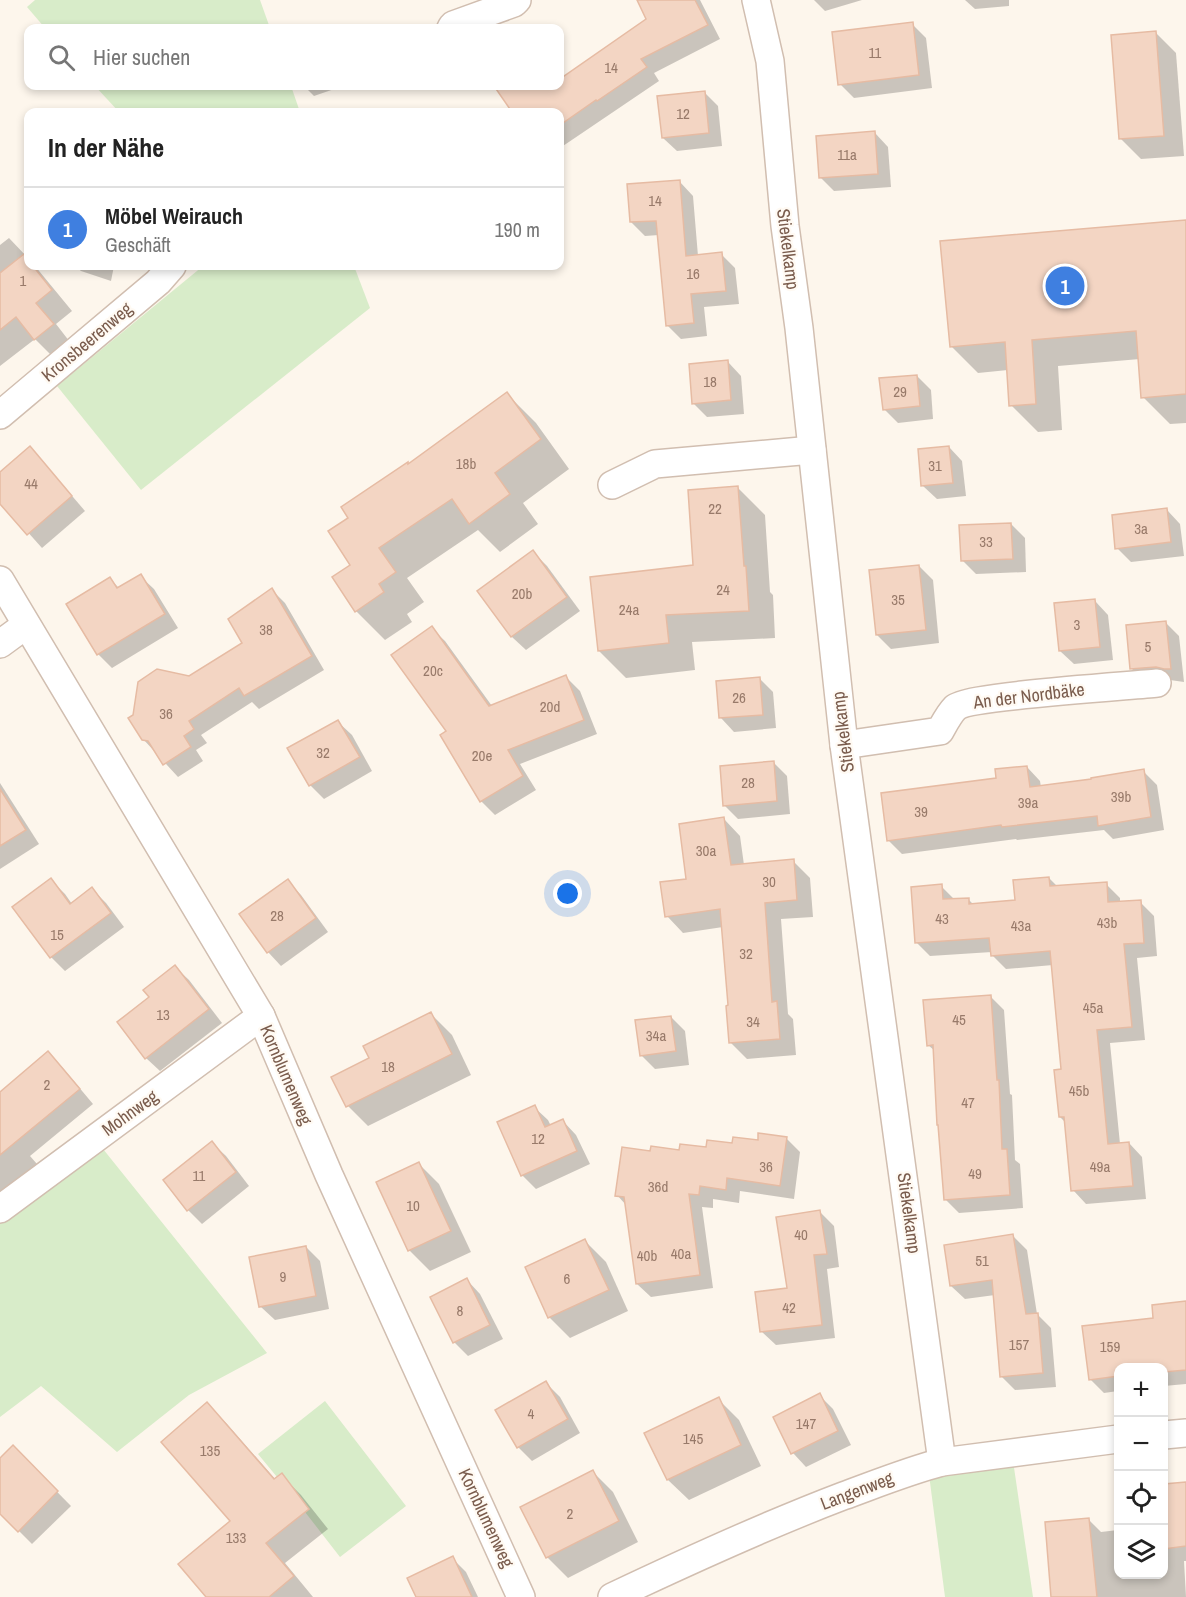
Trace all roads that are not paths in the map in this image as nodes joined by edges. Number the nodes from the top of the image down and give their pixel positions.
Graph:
1 (518, 0) edge
2 (756, 0) edge
3 (456, 24) edge
4 (168, 270) edge
5 (0, 415) edge
6 (812, 450) junction
7 (612, 485) dead end
8 (0, 580) edge
9 (27, 625) junction
10 (0, 645) edge
11 (1157, 683) dead end
12 (844, 746) junction
13 (261, 1016) junction
14 (0, 1209) edge
15 (1186, 1433) edge
16 (1168, 1435) edge
17 (1114, 1440) edge
18 (942, 1462) junction
19 (521, 1597) edge
20 (612, 1597) edge

1 - 3 street
2 - 6 street, Stiekelkamp
4 - 5 street, Kronsbeerenweg
6 - 7 street
6 - 12 street, Stiekelkamp
8 - 9 street, Kornblumenweg
9 - 10 street
9 - 13 street, Kornblumenweg
11 - 12 street, An der Nordbäke
12 - 18 street, Stiekelkamp
13 - 14 street, Mohnweg
13 - 19 street, Kornblumenweg
15 - 16 street
17 - 18 street, Langenweg
18 - 20 street, Langenweg

